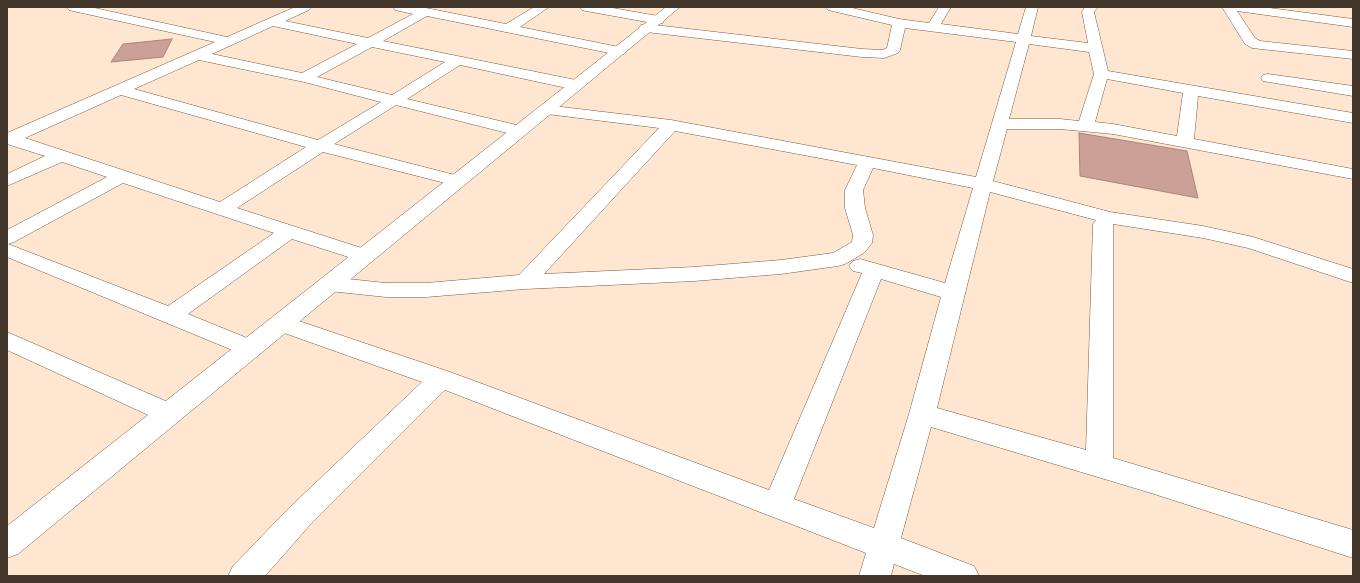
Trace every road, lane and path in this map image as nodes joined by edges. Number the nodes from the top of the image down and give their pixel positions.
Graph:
1 (73, 7) edge
2 (278, 7) edge
3 (399, 7) edge
4 (543, 7) edge
5 (586, 7) edge
6 (832, 7) edge
7 (945, 7) edge
8 (1032, 7) edge
9 (1092, 7) edge
10 (1228, 7) edge
11 (1234, 7) edge
12 (301, 9) edge
13 (1295, 11) edge
14 (426, 12) junction
15 (659, 18) edge
16 (271, 22) junction
17 (899, 23) junction
18 (1353, 23) edge
19 (933, 27) junction
20 (508, 29) junction
21 (1314, 30) dead end
22 (1023, 38) junction
23 (1326, 39) dead end
24 (228, 41) junction
25 (370, 42) junction
26 (1094, 48) junction
27 (619, 51) junction
28 (1348, 54) edge
29 (198, 55) junction
30 (457, 61) junction
31 (1263, 61) junction
32 (1101, 74) junction
33 (304, 78) junction
34 (576, 86) junction
35 (1191, 89) junction
36 (119, 90) junction
37 (1353, 91) edge
38 (394, 100) junction
39 (1278, 105) junction
40 (545, 110) junction
41 (1353, 118) edge
42 (1000, 124) junction
43 (671, 125) junction
44 (1086, 125) junction
45 (519, 131) junction
46 (8, 139) edge
47 (1185, 142) junction
48 (320, 146) junction
49 (60, 156) junction
50 (867, 162) junction
51 (1353, 174) edge
52 (122, 176) junction
53 (7, 181) edge
54 (457, 181) junction
55 (982, 184) junction
56 (222, 209) junction
57 (1103, 224) dead end
58 (288, 232) junction
59 (7, 238) edge
60 (7, 250) edge
61 (364, 256) junction
62 (838, 259) junction
63 (874, 270) junction
64 (1353, 276) edge
65 (525, 282) junction
66 (329, 284) junction
67 (953, 293) junction
68 (171, 315) junction
69 (282, 323) junction
70 (7, 340) edge
71 (249, 348) junction
72 (441, 379) junction
73 (168, 413) junction
74 (922, 414) junction
75 (1100, 466) junction
76 (777, 506) junction
77 (7, 544) edge
78 (1353, 544) edge
79 (883, 547) junction
80 (244, 576) edge
81 (875, 576) edge
82 (963, 576) edge

1 - 24 street
2 - 12 street
3 - 14 street
4 - 20 street
5 - 15 street
6 - 17 street
7 - 19 street
8 - 22 street
9 - 26 street
10 - 31 street
11 - 13 street
12 - 16 street
13 - 18 street
13 - 21 street
14 - 20 street
14 - 25 street
15 - 17 street
15 - 27 street
16 - 24 street
16 - 25 street
17 - 19 street
19 - 22 street
20 - 27 street
22 - 26 street
22 - 42 street
23 - 28 street
24 - 29 street
25 - 30 street
25 - 33 street
26 - 32 street
27 - 34 street
28 - 31 street
29 - 33 street
29 - 36 street
30 - 34 street
30 - 38 street
31 - 37 street
31 - 39 street
32 - 35 street
32 - 44 street
33 - 38 street
34 - 40 street
35 - 39 street
35 - 47 street
36 - 46 street
36 - 48 street
38 - 45 street
38 - 48 street
39 - 41 street
40 - 43 street
40 - 45 street
42 - 44 street
42 - 55 street
43 - 50 street
43 - 65 street
44 - 47 street
45 - 54 street
46 - 49 street
47 - 51 street
48 - 54 street
48 - 56 street
49 - 52 street
49 - 53 street
50 - 55 street
50 - 62 street
52 - 56 street
52 - 59 street
54 - 61 street
55 - 64 street
55 - 67 street
56 - 58 street
57 - 75 street
58 - 61 street
58 - 68 street
60 - 68 street
61 - 66 street
62 - 63 street
62 - 65 street
63 - 67 street
63 - 76 street
65 - 66 street
66 - 69 street
67 - 74 street
68 - 71 street
69 - 71 street
69 - 72 street
70 - 73 street
71 - 73 street
72 - 76 street
72 - 80 street
73 - 77 street
74 - 75 street
74 - 79 street
75 - 78 street
76 - 79 street
79 - 81 street
79 - 82 street

